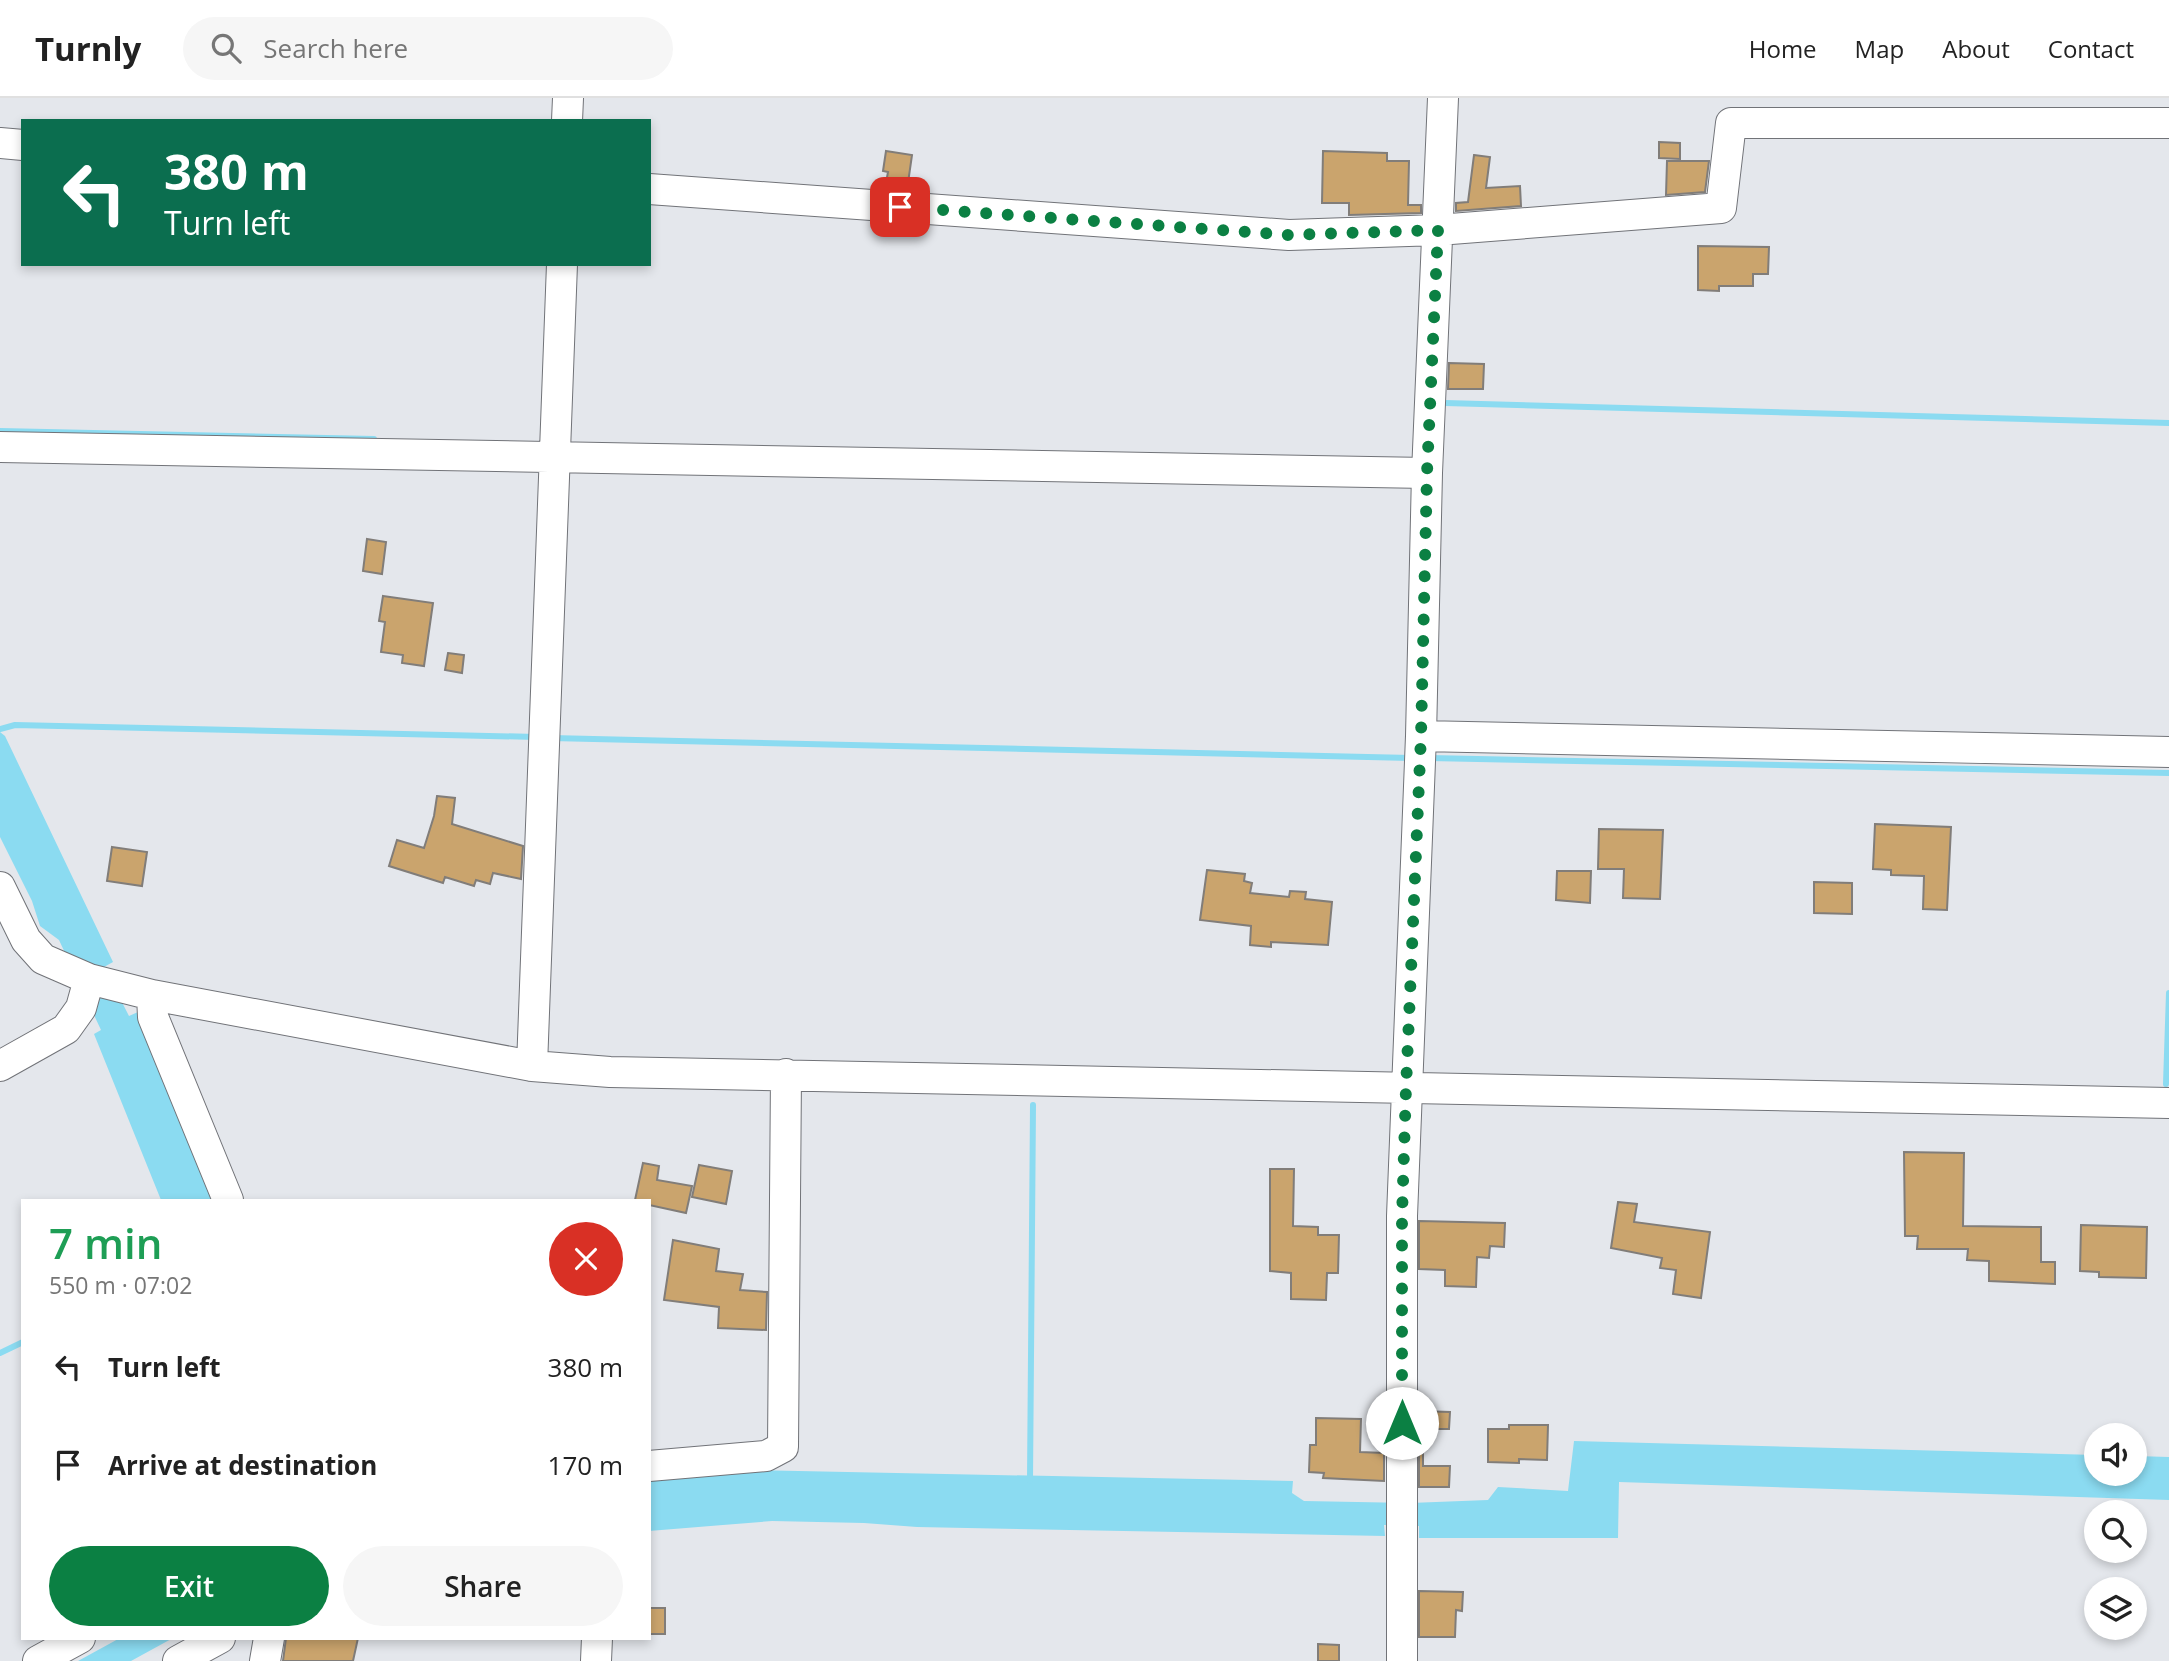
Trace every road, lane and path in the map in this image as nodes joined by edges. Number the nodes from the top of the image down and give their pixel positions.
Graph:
1 (568, 98) edge
2 (1443, 98) edge
3 (567, 119) edge
4 (2169, 123) edge
5 (0, 143) edge
6 (21, 145) edge
7 (651, 189) edge
8 (1438, 230) junction
9 (562, 266) edge
10 (0, 447) edge
11 (556, 458) junction
12 (1427, 473) junction
13 (1420, 751) junction
14 (2169, 752) edge
15 (0, 887) edge
16 (77, 974) junction
17 (152, 995) junction
18 (0, 1066) edge
19 (532, 1066) junction
20 (786, 1074) junction
21 (1406, 1088) junction
22 (2169, 1102) edge
23 (228, 1199) edge
24 (651, 1466) edge
25 (76, 1640) edge
26 (216, 1640) edge
27 (269, 1640) edge
28 (597, 1640) edge
29 (38, 1661) edge
30 (178, 1661) edge
31 (265, 1661) edge
32 (596, 1661) edge
33 (1402, 1661) edge

1 - 3 street
2 - 8 street
4 - 8 street
5 - 6 street
7 - 8 street
8 - 12 street
9 - 11 street
10 - 11 street
11 - 12 street
11 - 19 street
12 - 13 street
13 - 14 street
13 - 21 street
15 - 16 street
16 - 17 street
16 - 18 street
17 - 19 street
17 - 23 street
19 - 20 street
20 - 21 street
20 - 24 street
21 - 22 street
21 - 33 street
25 - 29 street
26 - 30 street
27 - 31 street
28 - 32 street

